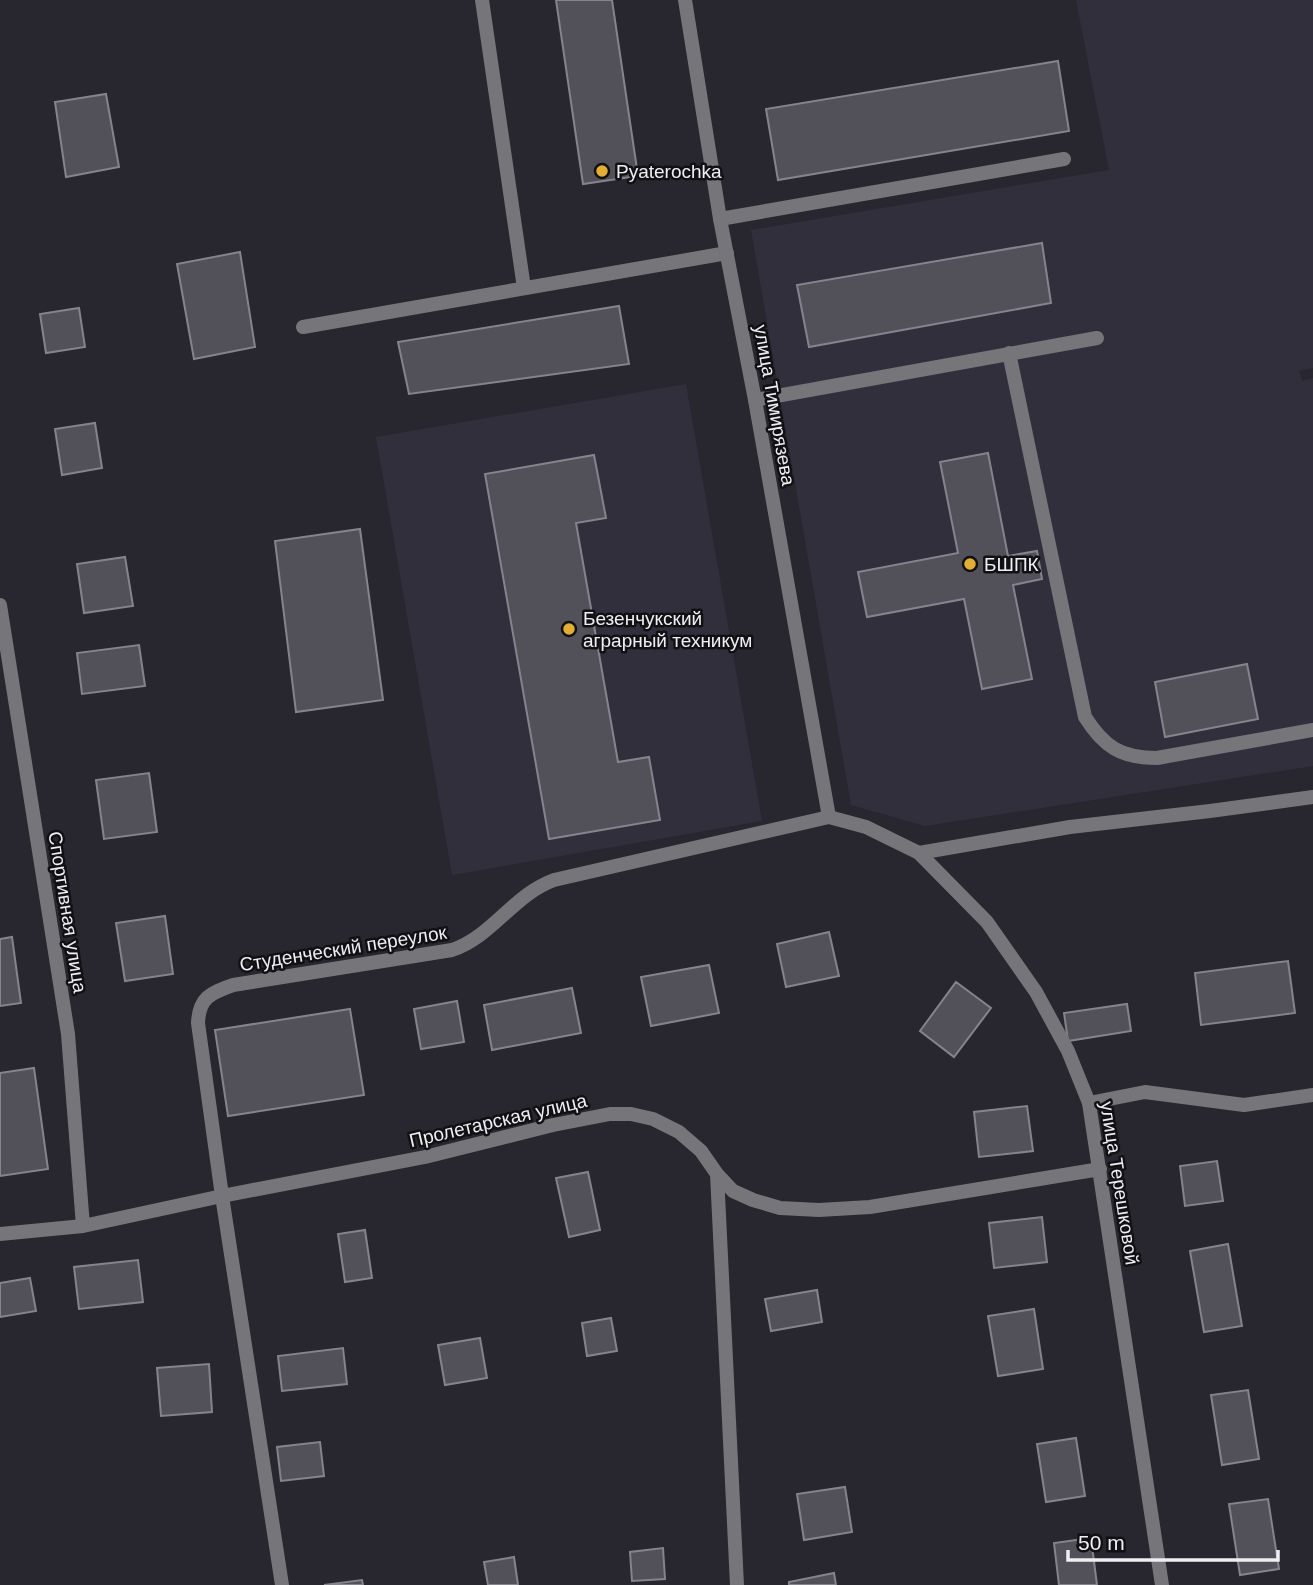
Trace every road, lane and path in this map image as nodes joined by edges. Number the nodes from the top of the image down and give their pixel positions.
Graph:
1 (482, 0) edge
2 (685, 0) edge
3 (1064, 159) dead end
4 (720, 219) junction
5 (727, 253) junction
6 (524, 288) junction
7 (303, 327) dead end
8 (1097, 338) dead end
9 (1009, 353) junction
10 (755, 400) junction
11 (0, 606) edge
12 (1313, 730) edge
13 (1313, 797) edge
14 (828, 817) junction
15 (919, 853) junction
16 (1313, 1095) edge
17 (1089, 1103) junction
18 (1100, 1169) junction
19 (717, 1174) junction
20 (222, 1196) junction
21 (83, 1226) junction
22 (0, 1234) edge
23 (282, 1585) edge
24 (737, 1585) edge
25 (1162, 1585) edge

1 - 6 street
2 - 4 street, улица Тимирязева
3 - 4 street
4 - 5 street, улица Тимирязева
5 - 6 street
5 - 10 street, улица Тимирязева
6 - 7 street
8 - 9 street
9 - 10 street
9 - 12 street
10 - 14 street, улица Тимирязева
11 - 21 street, Спортивная улица
13 - 15 street
14 - 15 street, улица Терешковой
14 - 20 street, Студенческий переулок
15 - 17 street, улица Терешковой
16 - 17 street
17 - 18 street, улица Терешковой
18 - 19 street, Пролетарская улица
18 - 25 street, улица Терешковой
19 - 20 street, Пролетарская улица
19 - 24 street
20 - 21 street, Пролетарская улица
20 - 23 street, Студенческий переулок
21 - 22 street, Пролетарская улица

